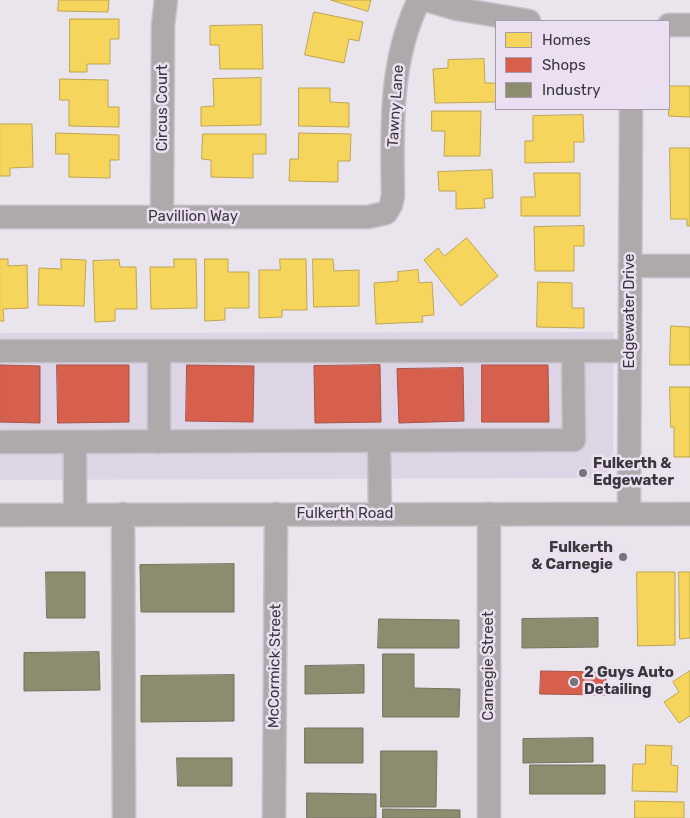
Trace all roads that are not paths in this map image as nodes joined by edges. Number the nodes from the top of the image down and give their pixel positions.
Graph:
1 (166, 0) edge
2 (419, 0) edge
3 (426, 0) edge
4 (523, 20) edge
5 (670, 25) edge
6 (690, 25) edge
7 (631, 110) edge
8 (386, 213) joint
9 (162, 216) junction
10 (0, 217) edge
11 (630, 266) junction
12 (690, 266) edge
13 (630, 350) junction
14 (0, 351) edge
15 (159, 351) junction
16 (573, 351) junction
17 (379, 441) junction
18 (0, 442) edge
19 (75, 442) junction
20 (159, 442) junction
21 (0, 514) edge
22 (75, 514) junction
23 (123, 514) junction
24 (276, 514) junction
25 (380, 514) junction
26 (489, 514) junction
27 (629, 514) junction
28 (690, 514) edge
29 (124, 818) edge
30 (274, 818) edge
31 (489, 818) edge

1 - 9 street, Circus Court
2 - 8 street, Tawny Lane
3 - 4 street
5 - 6 street
7 - 11 street, Edgewater Drive
8 - 9 street, Pavillion Way
9 - 10 street, Pavillion Way
11 - 12 street
11 - 13 street, Edgewater Drive
13 - 16 street
13 - 27 street, Edgewater Drive
14 - 15 street
15 - 16 street
15 - 20 street
16 - 17 street
17 - 20 street
17 - 25 street
18 - 19 street
19 - 20 street
19 - 22 street
21 - 22 street, Fulkerth Road
22 - 23 street, Fulkerth Road
23 - 24 street, Fulkerth Road
23 - 29 street
24 - 25 street, Fulkerth Road
24 - 30 street, McCormick Street
25 - 26 street, Fulkerth Road
26 - 27 street, Fulkerth Road
26 - 31 street, Carnegie Street
27 - 28 street, Fulkerth Road

